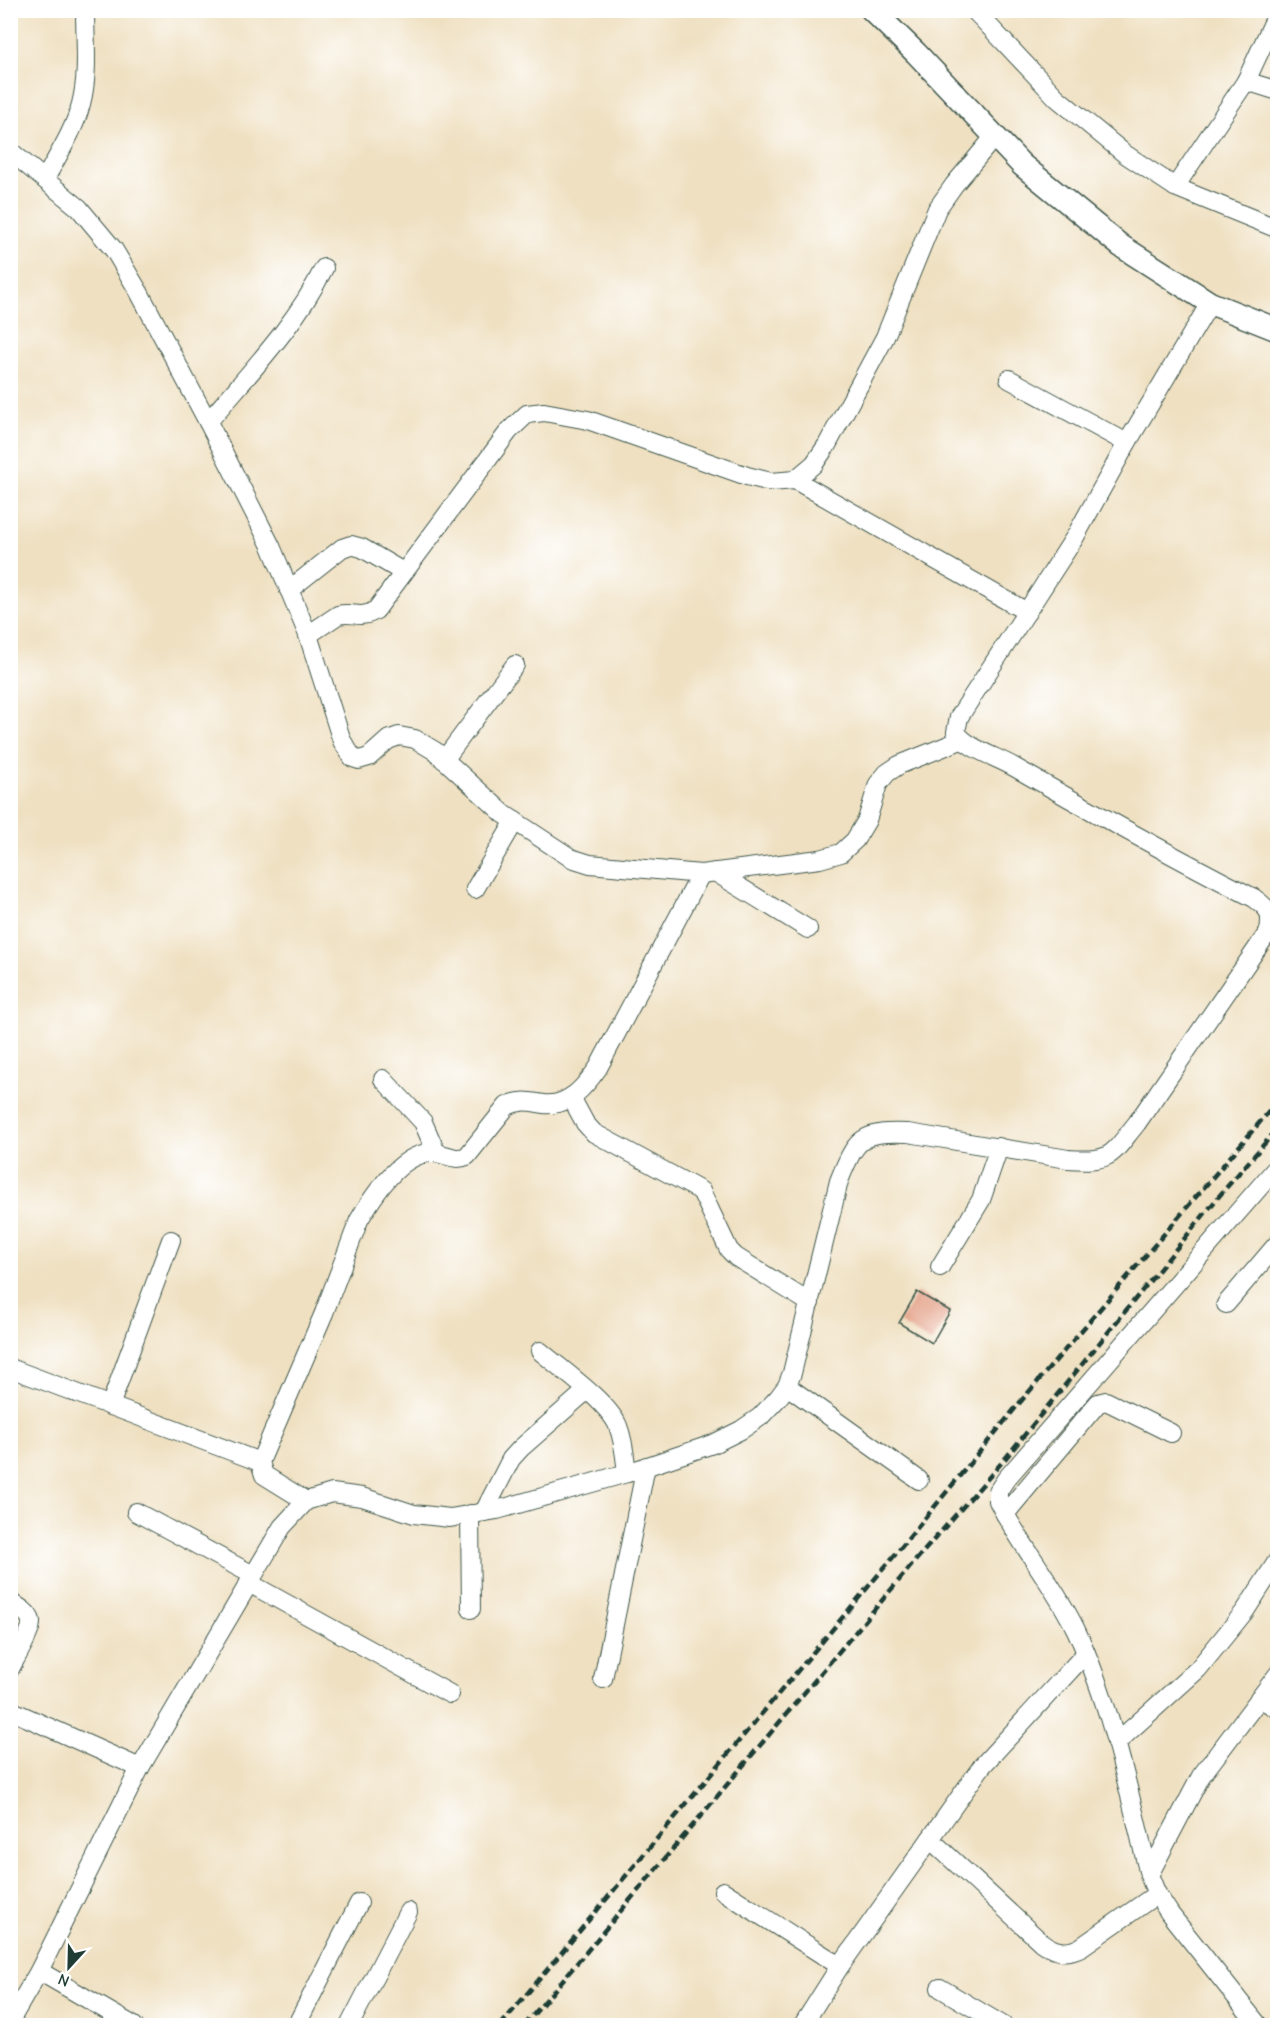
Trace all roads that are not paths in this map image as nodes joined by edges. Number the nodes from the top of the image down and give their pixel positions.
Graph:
1 (85, 10) edge
2 (872, 10) edge
3 (974, 10) edge
4 (1278, 12) edge
5 (1246, 81) junction
6 (1278, 91) edge
7 (995, 136) junction
8 (10, 151) edge
9 (45, 180) junction
10 (1175, 188) junction
11 (1278, 229) edge
12 (324, 268) dead end
13 (1210, 303) junction
14 (1278, 330) edge
15 (1009, 379) dead end
16 (208, 422) junction
17 (1127, 443) junction
18 (795, 480) junction
19 (403, 572) junction
20 (289, 590) junction
21 (1027, 612) junction
22 (308, 635) junction
23 (515, 665) dead end
24 (961, 740) junction
25 (444, 760) junction
26 (515, 821) junction
27 (708, 873) junction
28 (475, 889) dead end
29 (1274, 913) edge
30 (808, 929) dead end
31 (382, 1079) dead end
32 (571, 1097) junction
33 (999, 1147) junction
34 (436, 1152) junction
35 (1278, 1166) edge
36 (171, 1240) dead end
37 (1278, 1243) edge
38 (940, 1267) dead end
39 (810, 1304) junction
40 (1226, 1304) dead end
41 (540, 1351) dead end
42 (10, 1368) edge
43 (787, 1386) junction
44 (586, 1391) junction
45 (110, 1406) junction
46 (1171, 1432) dead end
47 (260, 1462) junction
48 (646, 1466) junction
49 (627, 1473) junction
50 (919, 1480) dead end
51 (306, 1501) junction
52 (1001, 1508) junction
53 (136, 1512) dead end
54 (477, 1513) junction
55 (1278, 1560) edge
56 (251, 1579) junction
57 (10, 1602) edge
58 (471, 1609) dead end
59 (1086, 1653) junction
60 (10, 1669) edge
61 (1278, 1674) edge
62 (603, 1679) dead end
63 (450, 1694) dead end
64 (1259, 1698) junction
65 (1278, 1709) edge
66 (10, 1710) edge
67 (1116, 1743) junction
68 (140, 1768) junction
69 (930, 1839) junction
70 (1149, 1875) junction
71 (723, 1891) dead end
72 (1157, 1894) junction
73 (359, 1903) dead end
74 (408, 1912) dead end
75 (840, 1966) junction
76 (39, 1971) junction
77 (940, 1988) dead end
78 (10, 2021) edge
79 (134, 2025) edge
80 (296, 2025) edge
81 (349, 2025) edge
82 (802, 2025) edge
83 (1004, 2025) edge
84 (1259, 2025) edge

1 - 9 street
2 - 7 main road
3 - 10 street
4 - 5 street
5 - 6 street
5 - 10 street
7 - 13 main road
7 - 18 street
8 - 9 street
9 - 16 street
10 - 11 street
12 - 16 street
13 - 14 main road
13 - 17 street
15 - 17 street
16 - 20 street
17 - 21 street
18 - 19 street
18 - 21 street
19 - 20 street
19 - 22 street
20 - 22 street
21 - 24 street
22 - 25 street
23 - 25 street
24 - 27 street
24 - 29 street
25 - 26 street
26 - 27 street
26 - 28 street
27 - 30 street
27 - 32 street
29 - 33 street
31 - 34 street
32 - 34 street
32 - 39 street
33 - 38 street
33 - 39 street
34 - 47 street
35 - 52 street
36 - 45 street
37 - 40 street
39 - 43 street
41 - 44 street
42 - 45 street
43 - 48 street
43 - 50 street
44 - 49 street
44 - 54 street
45 - 47 street
46 - 52 street
47 - 51 street
48 - 49 street
48 - 62 street
49 - 54 street
51 - 54 street
51 - 56 street
52 - 59 street
53 - 56 street
54 - 58 street
55 - 67 street
56 - 63 street
56 - 68 street
57 - 60 street
59 - 67 street
59 - 69 street
61 - 64 street
64 - 65 street
64 - 70 street
66 - 68 street
67 - 70 street
68 - 76 street
69 - 72 street
69 - 75 street
70 - 72 street
71 - 75 street
72 - 84 street
73 - 80 street
74 - 81 street
75 - 82 street
76 - 78 street
76 - 79 street
77 - 83 street

